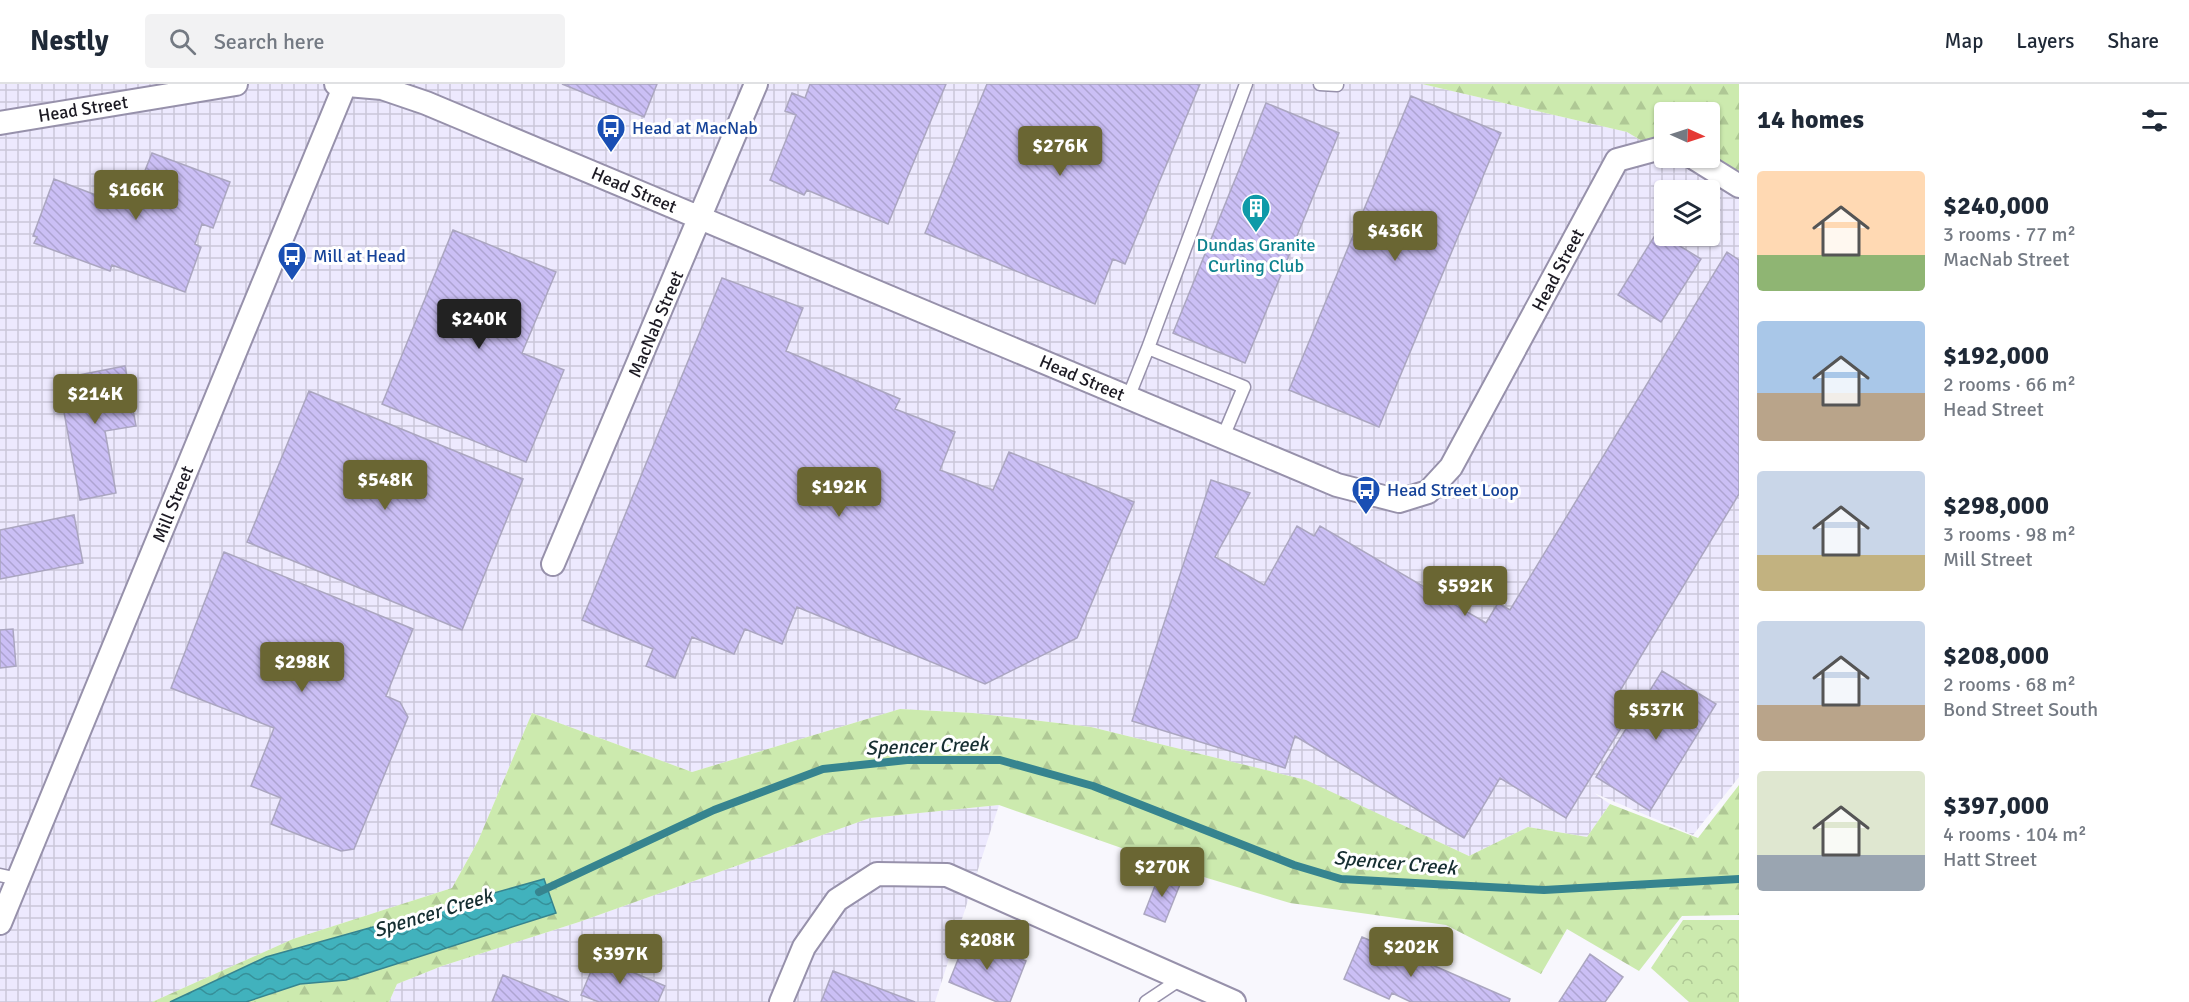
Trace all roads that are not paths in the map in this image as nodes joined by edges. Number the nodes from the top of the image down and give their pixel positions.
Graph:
1 (236, 84) edge
2 (336, 84) edge
3 (756, 84) edge
4 (1246, 84) edge
5 (1320, 84) edge
6 (345, 85) edge
7 (1338, 85) edge
8 (0, 123) edge
9 (1654, 150) edge
10 (1710, 168) edge
11 (1739, 186) edge
12 (700, 218) junction
13 (1148, 348) junction
14 (1128, 398) junction
15 (1223, 437) junction
16 (554, 564) dead end
17 (9, 877) edge
18 (0, 923) edge
19 (1182, 978) junction
20 (781, 1002) edge
21 (1146, 1002) edge
22 (1234, 1002) edge

1 - 8 street, Head Street
2 - 6 street, Head Street
3 - 12 street, MacNab Street
4 - 13 lane
5 - 7 lane
6 - 12 street, Head Street
6 - 17 street, Mill Street
9 - 15 street, Head Street
10 - 11 street
12 - 14 street, Head Street
12 - 16 street, MacNab Street
13 - 14 lane
13 - 15 lane
14 - 15 street, Head Street
17 - 18 street, Mill Street
19 - 20 street
19 - 21 lane
19 - 22 street

